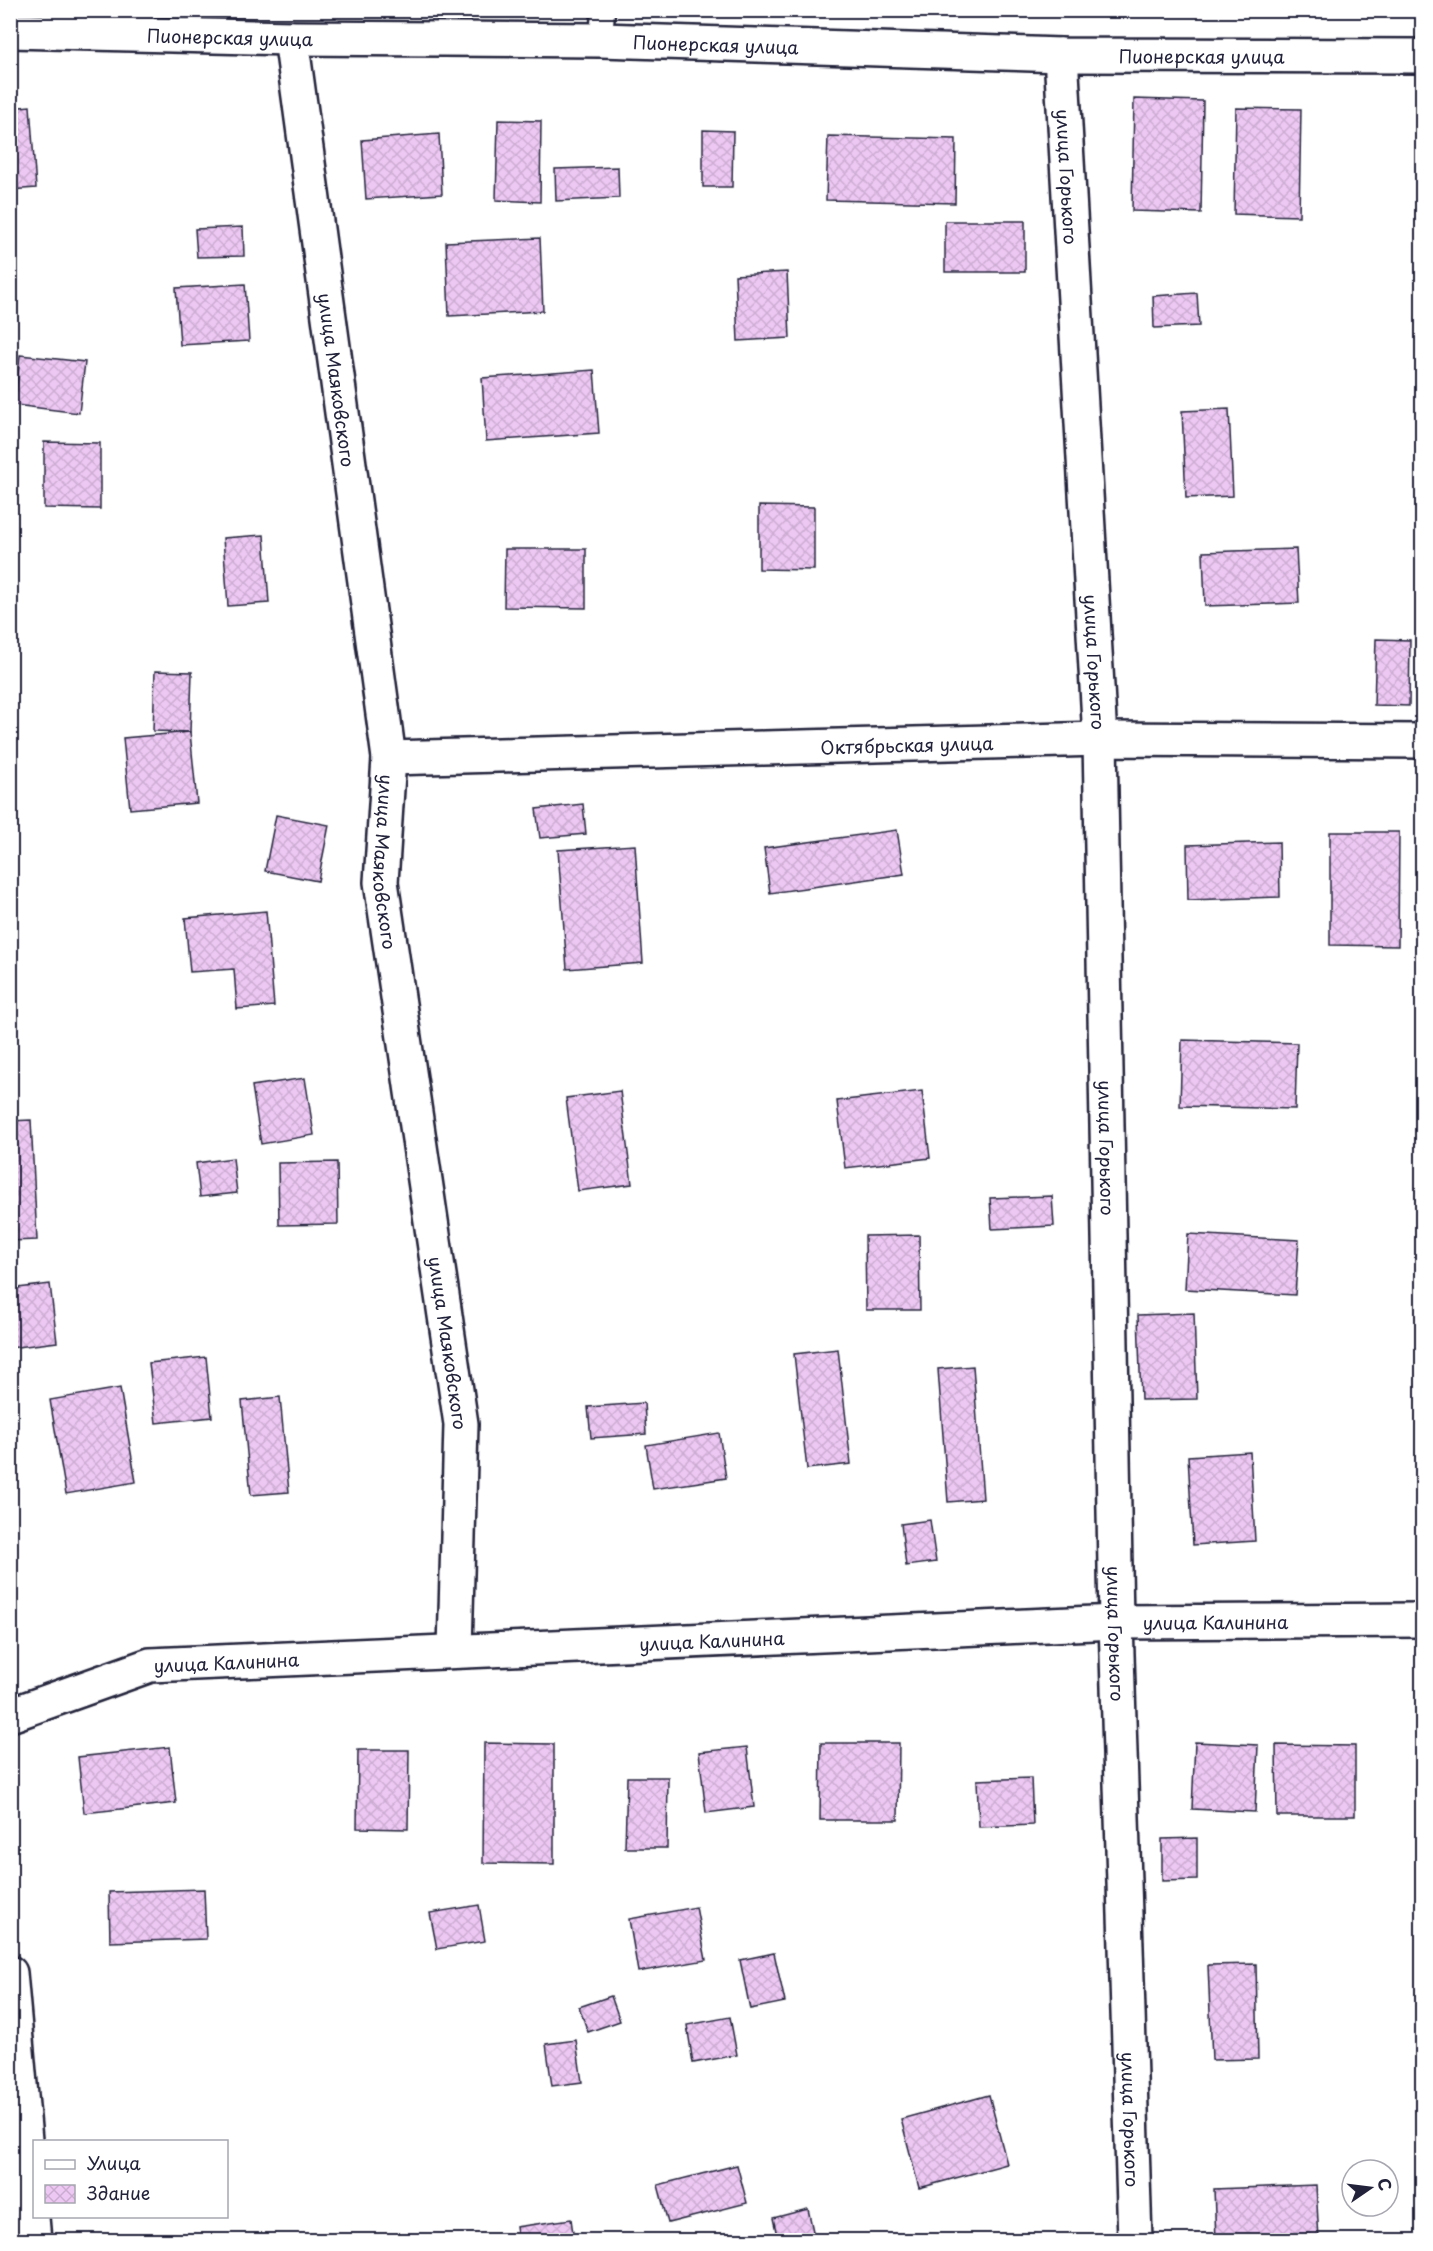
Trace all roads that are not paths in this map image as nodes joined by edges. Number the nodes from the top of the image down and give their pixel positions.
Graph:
1 (602, 25) edge
2 (10, 31) edge
3 (291, 38) junction
4 (1060, 54) junction
5 (1422, 56) edge
6 (1100, 739) junction
7 (1422, 741) edge
8 (389, 758) junction
9 (1422, 1620) edge
10 (1116, 1622) junction
11 (454, 1650) junction
12 (10, 1715) edge
13 (10, 1973) edge
14 (34, 2241) edge
15 (1135, 2241) edge

1 - 3 street, Пионерская улица
1 - 4 street, Пионерская улица
2 - 3 street, Пионерская улица
3 - 8 street, улица Маяковского
4 - 5 street, Пионерская улица
4 - 6 street, улица Горького
6 - 7 street, Октябрьская улица
6 - 8 street, Октябрьская улица
6 - 10 street, улица Горького
8 - 11 street, улица Маяковского
9 - 10 street, улица Калинина
10 - 11 street, улица Калинина
10 - 15 street, улица Горького
11 - 12 street, улица Калинина
13 - 14 street

